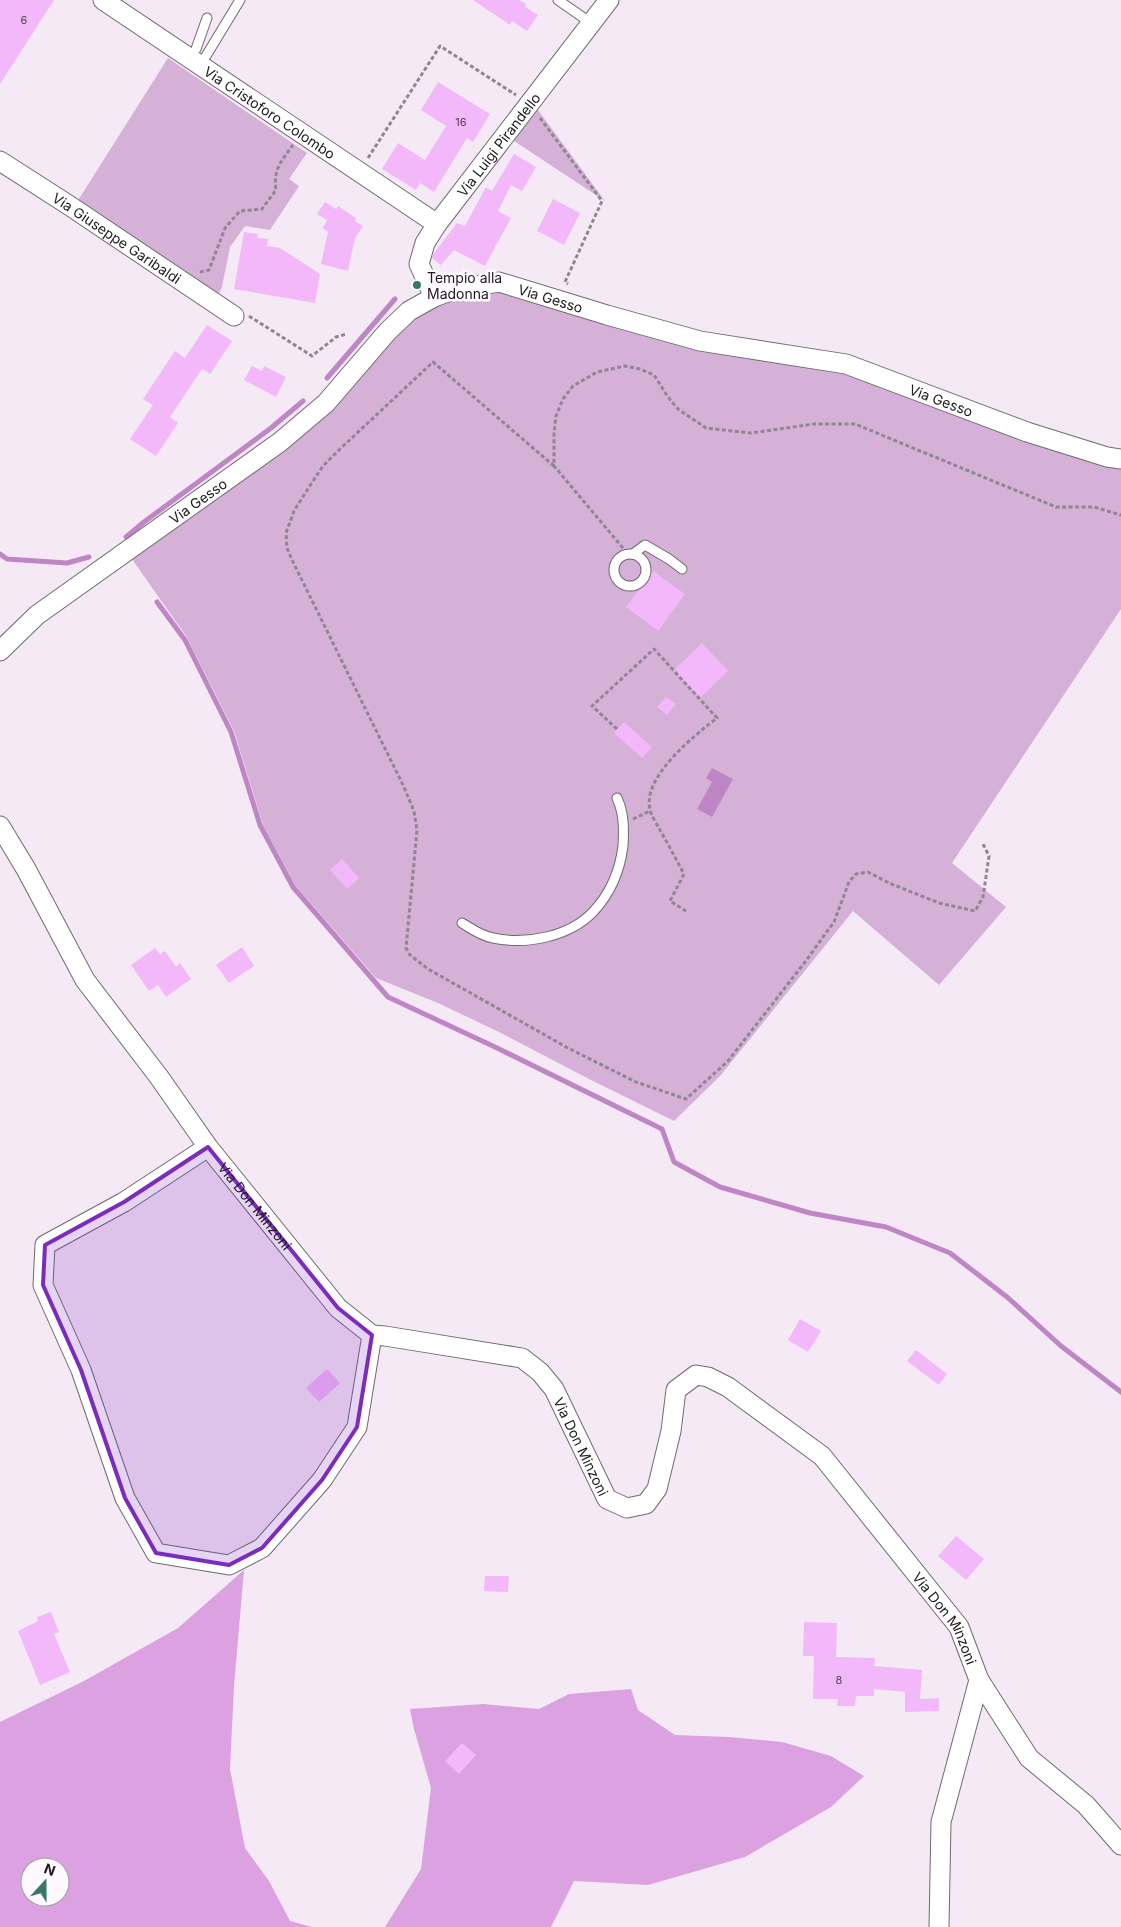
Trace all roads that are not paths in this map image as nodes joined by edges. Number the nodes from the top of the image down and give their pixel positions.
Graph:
1 (104, 0) edge
2 (240, 0) edge
3 (558, 0) edge
4 (609, 0) edge
5 (208, 18) dead end
6 (591, 23) junction
7 (196, 50) dead end
8 (206, 56) dead end
9 (0, 161) edge
10 (437, 224) junction
11 (434, 297) junction
12 (239, 315) road end
13 (1121, 459) edge
14 (630, 554) road end
15 (682, 569) dead end
16 (0, 651) edge
17 (617, 798) dead end
18 (0, 826) edge
19 (462, 923) dead end
20 (208, 1147) junction
21 (372, 1335) junction
22 (979, 1680) junction
23 (1121, 1845) edge
24 (939, 1927) edge

1 - 10 street, Via Cristoforo Colombo
2 - 8 lane
3 - 6 lane
4 - 6 street, Via Luigi Pirandello
5 - 7 lane
6 - 10 street, Via Luigi Pirandello
9 - 12 street, Via Giuseppe Garibaldi
10 - 11 street, Via Luigi Pirandello
11 - 13 street, Via Gesso
11 - 16 street, Via Gesso
14 - 15 lane
17 - 19 lane
18 - 20 street, Via Don Minzoni
20 - 21 street, Via Don Minzoni
20 - 21 street
21 - 22 street, Via Don Minzoni
22 - 23 street
22 - 24 street, Via Don Minzoni

